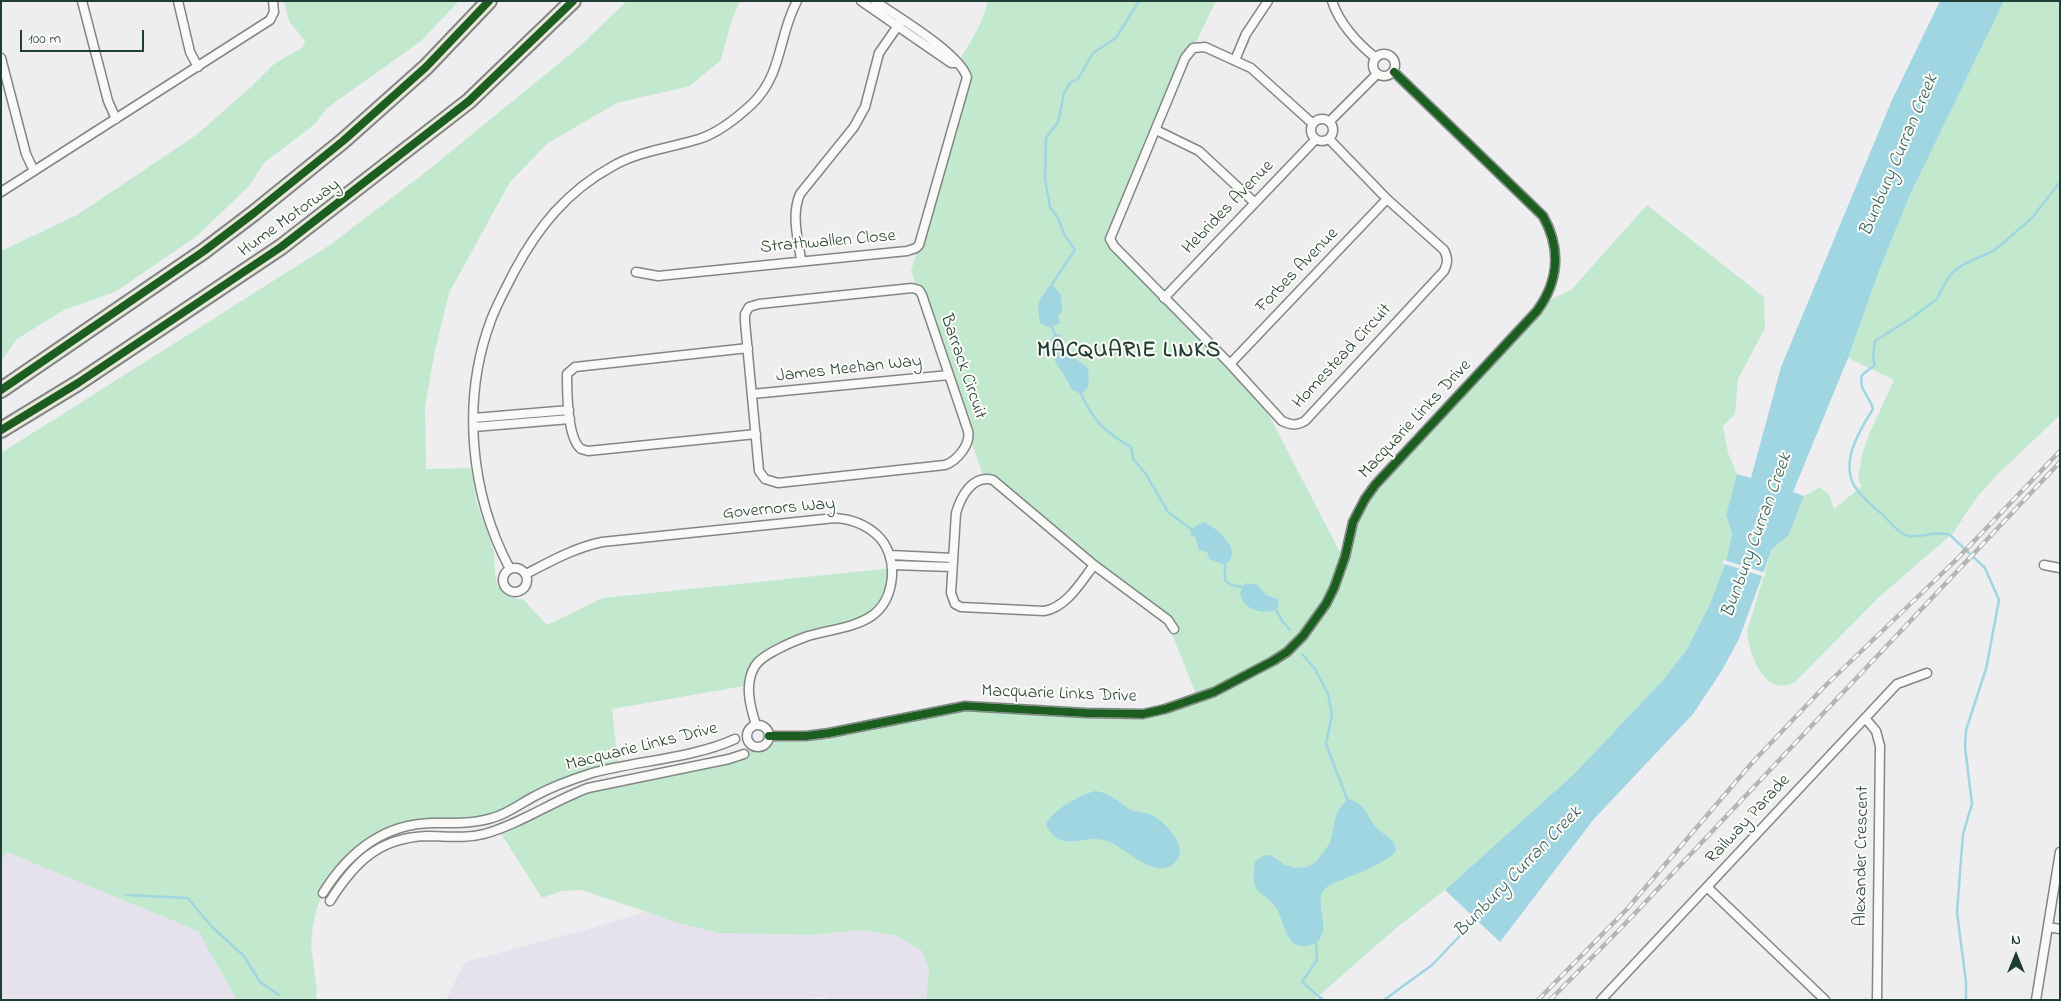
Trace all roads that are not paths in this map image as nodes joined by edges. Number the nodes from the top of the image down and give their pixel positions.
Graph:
1 (82, 1) edge
2 (178, 1) edge
3 (273, 1) edge
4 (489, 1) edge
5 (573, 1) edge
6 (796, 1) edge
7 (861, 1) edge
8 (875, 1) edge
9 (1268, 1) edge
10 (1332, 1) edge
11 (900, 23) junction
12 (1, 58) edge
13 (1376, 58) junction
14 (1235, 60) junction
15 (198, 67) junction
16 (1394, 72) junction
17 (1377, 74) junction
18 (116, 119) junction
19 (1330, 122) junction
20 (1313, 124) junction
21 (1156, 130) junction
22 (1316, 139) junction
23 (1329, 139) junction
24 (34, 171) junction
25 (1, 192) edge
26 (1388, 199) junction
27 (1255, 203) junction
28 (801, 260) junction
29 (636, 272) dead end
30 (1164, 298) junction
31 (748, 348) junction
32 (1230, 364) junction
33 (949, 375) junction
34 (1, 390) edge
35 (752, 394) junction
36 (570, 414) junction
37 (474, 418) junction
38 (474, 427) junction
39 (1, 430) edge
40 (756, 434) junction
41 (890, 555) junction
42 (953, 558) junction
43 (892, 565) junction
44 (1094, 565) junction
45 (2044, 565) dead end
46 (952, 567) junction
47 (2060, 568) edge
48 (510, 569) junction
49 (526, 574) junction
50 (1174, 629) dead end
51 (1927, 673) dead end
52 (1865, 718) junction
53 (756, 725) junction
54 (769, 736) junction
55 (735, 739) dead end
56 (744, 754) dead end
57 (2060, 852) edge
58 (1707, 887) junction
59 (323, 893) dead end
60 (330, 902) dead end
61 (2048, 927) junction
62 (2060, 929) edge
63 (1601, 1000) edge
64 (1825, 1000) edge
65 (1877, 1000) edge
66 (2036, 1000) edge

1 - 18 street
2 - 15 street
3 - 15 street
4 - 34 highway, Hume Motorway
5 - 39 highway, Hume Motorway
6 - 37 street
7 - 11 street
8 - 11 street
9 - 14 street
10 - 13 street
11 - 28 street
11 - 28 street, Strathwallen Close
12 - 24 street
13 - 16 street
13 - 17 street
14 - 20 street, Homestead Circuit
14 - 21 street, Homestead Circuit
15 - 18 street
16 - 17 street
16 - 54 street, Macquarie Links Drive
17 - 19 street
18 - 24 street
19 - 20 street
19 - 23 street
20 - 22 street
21 - 27 street
21 - 30 street, Homestead Circuit
22 - 23 street
22 - 27 street, Hebrides Avenue
23 - 26 street, Homestead Circuit
24 - 25 street
26 - 32 street, Forbes Avenue
26 - 32 street, Homestead Circuit
27 - 30 street, Hebrides Avenue
28 - 29 street, Strathwallen Close
30 - 32 street, Homestead Circuit
31 - 33 street, Barrack Circuit
31 - 35 street, Barrack Circuit
31 - 36 street
33 - 35 street, James Meehan Way
33 - 40 street, Barrack Circuit
35 - 40 street, Barrack Circuit
36 - 37 street
36 - 38 street
36 - 40 street
37 - 38 street
38 - 48 street
41 - 42 street
41 - 43 street, Governors Way
41 - 49 street, Governors Way
42 - 44 street
42 - 46 street
43 - 46 street
43 - 53 street, Governors Way
44 - 46 street
44 - 50 street
45 - 47 street
48 - 49 street
48 - 49 street
51 - 52 street, Railway Parade
52 - 58 street, Railway Parade
52 - 65 street, Alexander Crescent
53 - 54 street
53 - 54 street
55 - 59 street, Macquarie Links Drive
56 - 60 street, Macquarie Links Drive
57 - 61 street
58 - 63 street, Railway Parade
58 - 64 street
61 - 62 street
61 - 66 street

